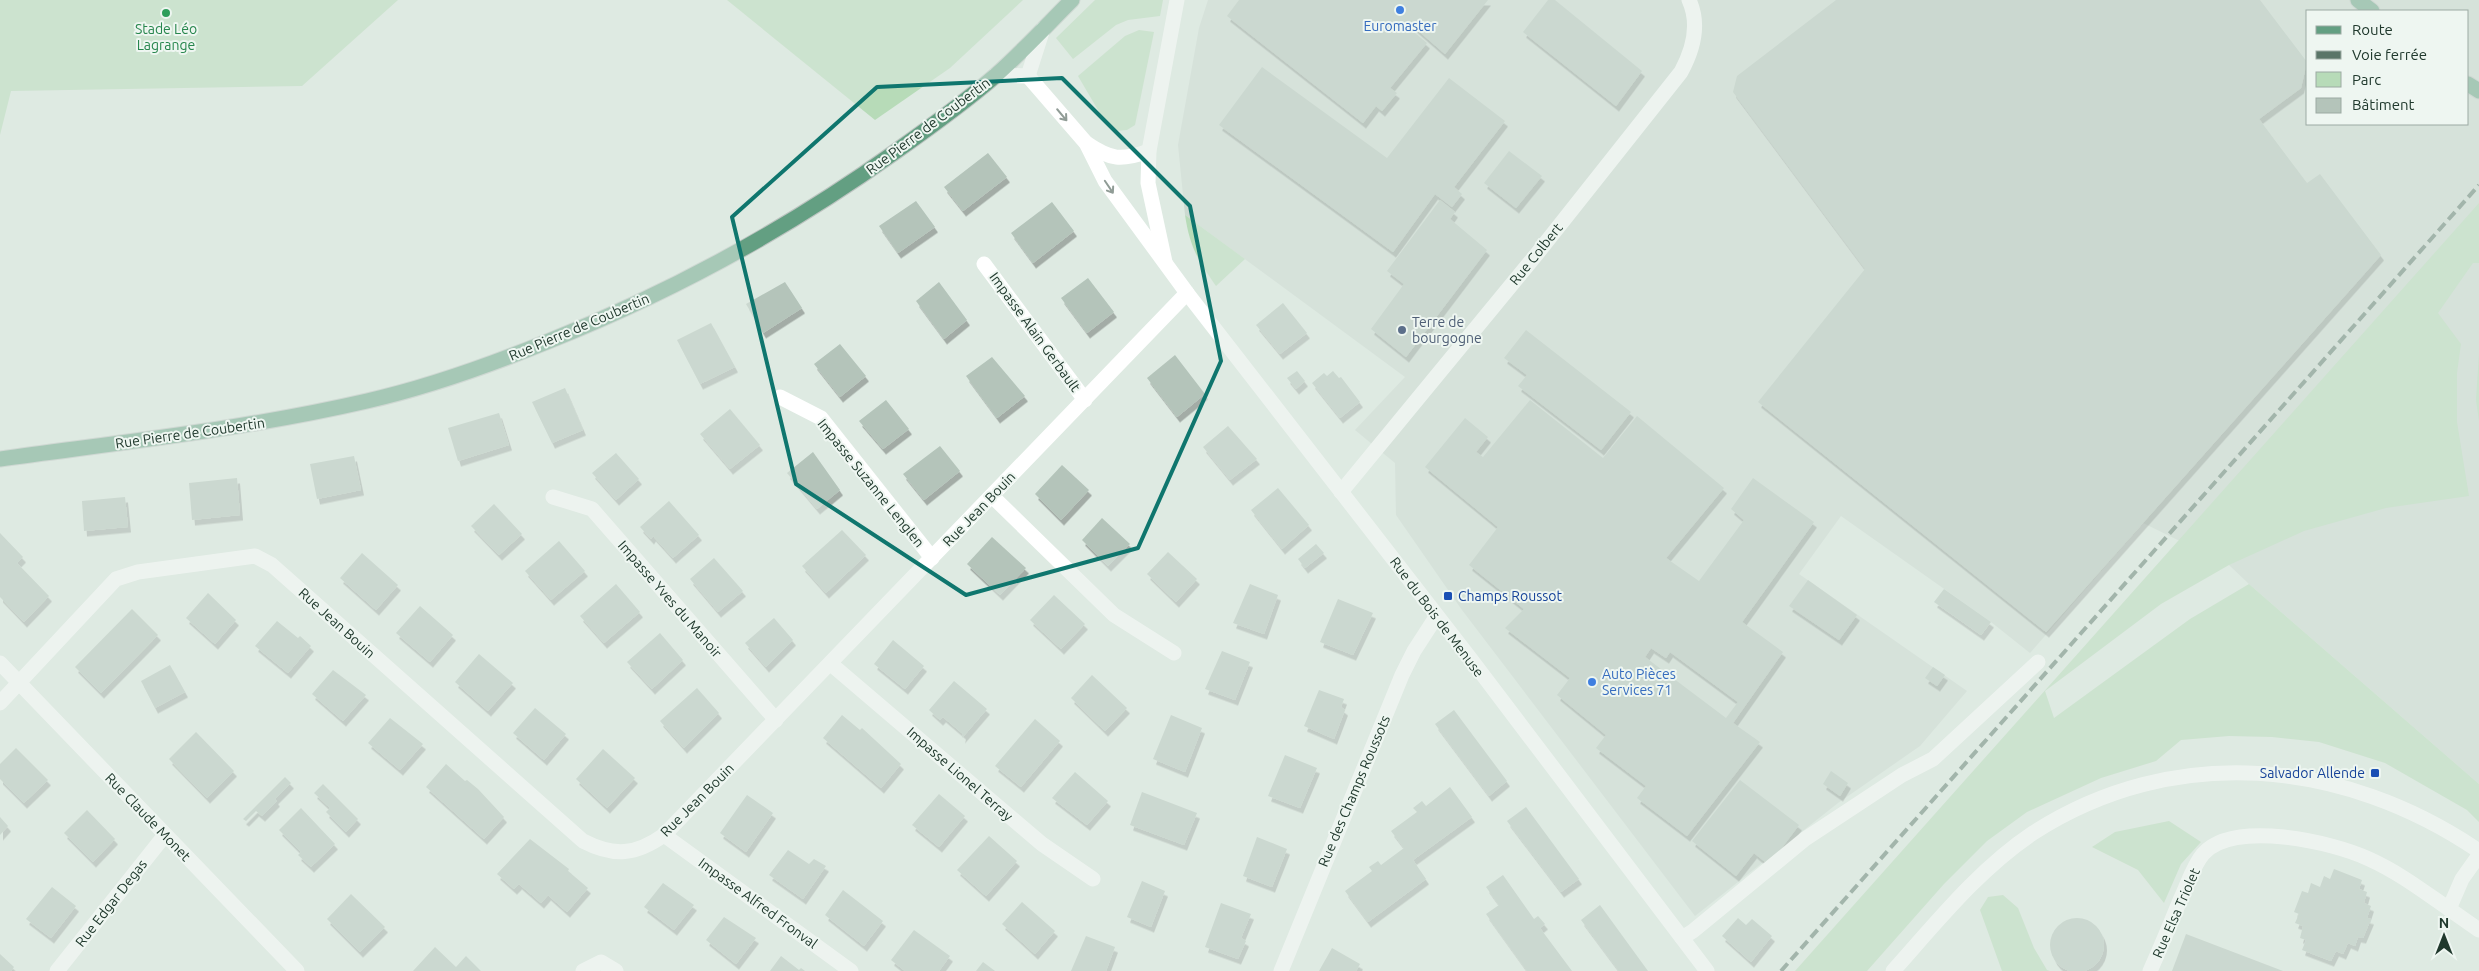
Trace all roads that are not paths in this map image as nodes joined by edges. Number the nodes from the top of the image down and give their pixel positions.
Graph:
1 (1072, 0) edge
2 (1177, 0) edge
3 (1689, 0) edge
4 (2358, 0) edge
5 (2371, 10) edge
6 (1043, 29) junction
7 (996, 75) junction
8 (1028, 76) junction
9 (1086, 143) junction
10 (1149, 151) junction
11 (984, 264) dead end
12 (1165, 264) junction
13 (1187, 293) junction
14 (780, 397) dead end
15 (1085, 400) junction
16 (0, 459) edge
17 (1341, 492) junction
18 (992, 496) junction
19 (553, 497) dead end
20 (932, 558) junction
21 (1436, 617) junction
22 (1174, 653) dead end
23 (2038, 662) dead end
24 (0, 663) edge
25 (830, 664) junction
26 (20, 684) junction
27 (0, 703) edge
28 (776, 720) junction
29 (165, 835) junction
30 (664, 835) junction
31 (2479, 851) edge
32 (2479, 855) edge
33 (1093, 878) dead end
34 (2449, 909) junction
35 (2479, 930) edge
36 (1682, 938) junction
37 (57, 971) edge
38 (296, 971) edge
39 (583, 971) edge
40 (616, 971) edge
41 (851, 971) edge
42 (1281, 971) edge
43 (1707, 971) edge
44 (1893, 971) edge
45 (2150, 971) edge

1 - 6 main road, Rue Pierre de Coubertin
2 - 10 street, Rue du Bois de Menuse
3 - 17 street, Rue Colbert
4 - 5 main road
6 - 7 main road, Rue Pierre de Coubertin
6 - 8 street
7 - 8 street
7 - 16 main road, Rue Pierre de Coubertin
8 -> 9 street, Rue du Bois de Menuse
9 - 10 street, Rue du Bois de Menuse
9 -> 12 street, Rue du Bois de Menuse
10 - 12 street, Rue du Bois de Menuse
11 - 15 street, Impasse Alain Gerbault
12 - 13 street, Rue du Bois de Menuse
13 - 15 street, Rue Jean Bouin
13 - 17 street, Rue du Bois de Menuse
14 - 20 street, Impasse Suzanne Lenglen
15 - 18 street, Rue Jean Bouin
17 - 21 street, Rue du Bois de Menuse
18 - 20 street, Rue Jean Bouin
18 - 22 street
19 - 28 street, Impasse Yves du Manoir
20 - 25 street, Rue Jean Bouin
21 - 36 street, Rue du Bois de Menuse
21 - 42 street, Rue des Champs Roussots
23 - 36 street
24 - 26 street, Rue Claude Monet
25 - 28 street, Rue Jean Bouin
25 - 33 street, Impasse Lionel Terray
26 - 27 street
26 - 29 street, Rue Claude Monet
26 - 30 street, Rue Jean Bouin
28 - 30 street, Rue Jean Bouin
29 - 37 street, Rue Edgar Degas
29 - 38 street, Rue Claude Monet
30 - 41 street, Impasse Alfred Fronval
31 - 44 street
32 - 34 street
34 - 35 street, Rue Elsa Triolet
34 - 45 street, Rue Elsa Triolet
36 - 43 street, Rue du Bois de Menuse
39 - 40 street

